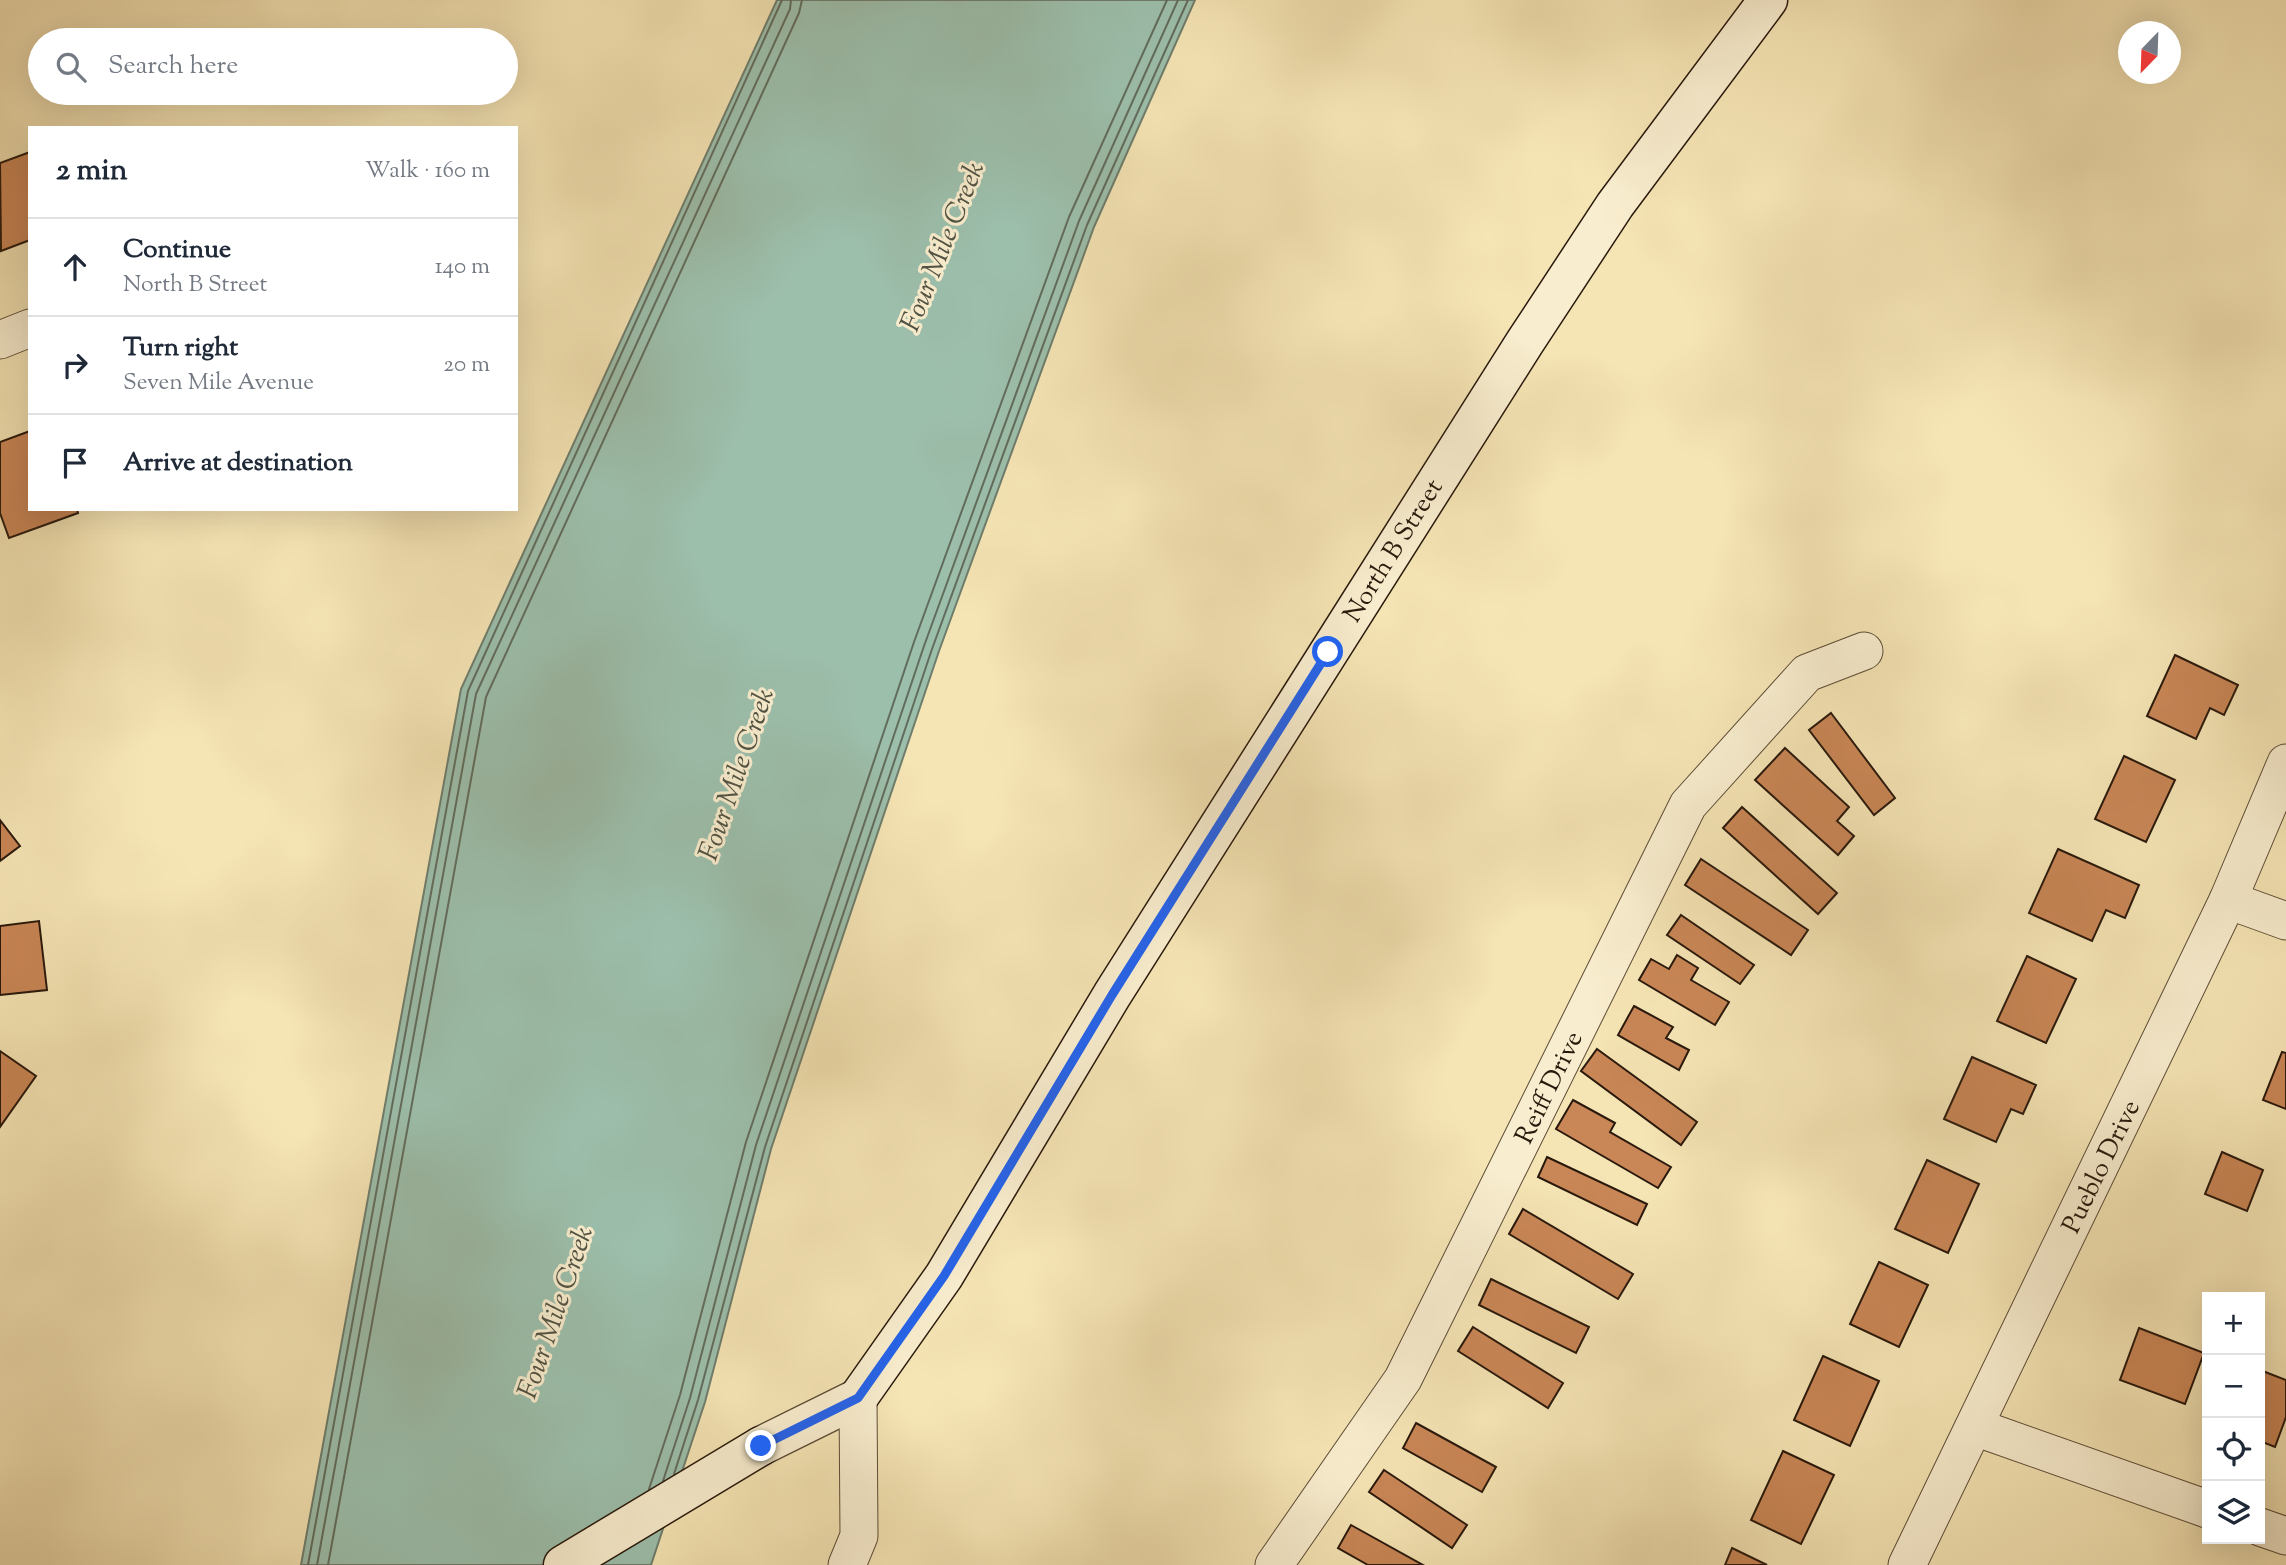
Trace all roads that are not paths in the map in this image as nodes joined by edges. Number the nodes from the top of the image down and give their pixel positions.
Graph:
1 (1768, 0) edge
2 (28, 329) edge
3 (0, 340) edge
4 (1864, 651) dead end
5 (2286, 763) edge
6 (2228, 900) junction
7 (2286, 921) edge
8 (858, 1398) junction
9 (1975, 1427) junction
10 (2202, 1506) edge
11 (2265, 1529) edge
12 (2286, 1536) edge
13 (563, 1565) edge
14 (847, 1565) edge
15 (1274, 1565) edge
16 (1907, 1565) edge

1 - 8 main road, North B Street
2 - 3 street
4 - 15 street, Reiff Drive
5 - 6 street, Pueblo Drive
6 - 7 street
6 - 9 street, Pueblo Drive
8 - 13 main road
8 - 14 street
9 - 10 street
9 - 16 street, Pueblo Drive
11 - 12 street

